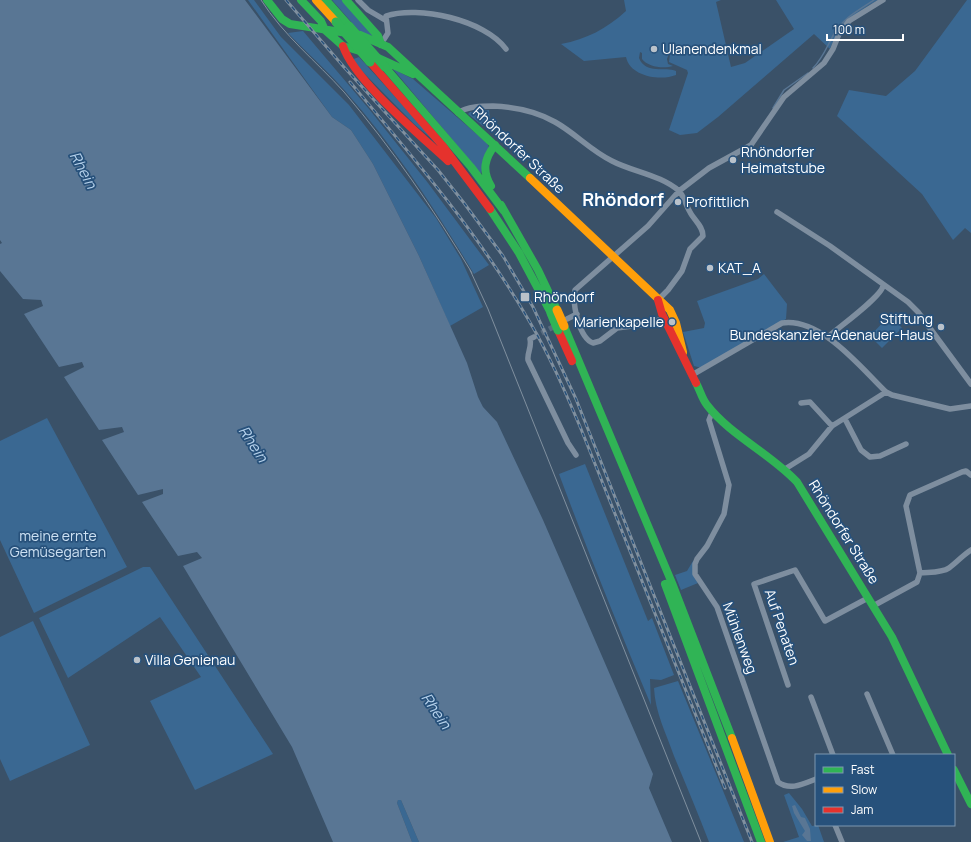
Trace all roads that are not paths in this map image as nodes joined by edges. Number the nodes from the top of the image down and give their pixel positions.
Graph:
1 (267, 0) edge
2 (301, 0) edge
3 (316, 0) edge
4 (326, 0) edge
5 (346, 0) edge
6 (358, 0) edge
7 (883, 0) edge
8 (318, 18) junction
9 (385, 20) junction
10 (314, 28) junction
11 (325, 30) junction
12 (360, 35) junction
13 (381, 44) junction
14 (343, 46) junction
15 (506, 48) dead end
16 (369, 58) junction
17 (420, 78) junction
18 (458, 113) junction
19 (495, 145) junction
20 (679, 191) junction
21 (479, 192) junction
22 (504, 211) junction
23 (777, 212) dead end
24 (614, 257) junction
25 (883, 286) junction
26 (658, 300) junction
27 (554, 312) junction
28 (577, 314) junction
29 (666, 314) junction
30 (563, 325) junction
31 (534, 337) tunnel mouth
32 (828, 337) junction
33 (692, 375) junction
34 (971, 384) edge
35 (886, 392) junction
36 (801, 402) dead end
37 (971, 406) edge
38 (714, 413) junction
39 (845, 419) junction
40 (832, 426) junction
41 (906, 444) dead end
42 (576, 455) dead end
43 (785, 469) junction
44 (971, 475) edge
45 (971, 550) edge
46 (920, 573) junction
47 (870, 602) junction
48 (788, 686) dead end
49 (867, 694) dead end
50 (811, 697) dead end
51 (833, 754) edge
52 (894, 754) edge
53 (948, 754) edge
54 (955, 772) edge
55 (815, 779) edge
56 (971, 804) edge
57 (835, 826) edge
58 (761, 842) edge
59 (770, 842) edge
60 (842, 842) edge

1 - 10 main road, Rhöndorfer Straße
2 - 8 main road
3 - 16 main road, bridge
4 - 22 main road, bridge
5 - 13 main road
6 - 9 street
7 - 20 street
8 - 10 main road
8 - 11 main road
9 - 13 street
9 - 15 street
10 - 11 main road, Rhöndorfer Straße
11 - 12 main road, Rhöndorfer Straße
11 - 14 main road, Rhöndorfer Straße
12 - 13 main road, Rhöndorfer Straße
12 - 14 main road
13 - 16 main road
13 - 17 main road, Rhöndorfer Straße
14 - 16 main road, Rhöndorfer Straße
14 - 21 main road
16 - 17 main road, Rhöndorfer Straße
16 - 21 main road
17 - 18 main road, Rhöndorfer Straße
18 - 19 main road, Rhöndorfer Straße
18 - 20 street
19 - 22 main road
19 - 24 main road, Rhöndorfer Straße
20 - 24 street
20 - 26 street
21 - 27 main road
22 - 27 main road
23 - 25 street
24 - 26 main road, Rhöndorfer Straße
24 - 28 street
25 - 32 street
25 - 34 street
26 - 29 main road, Rhöndorfer Straße
27 - 30 main road, bridge
28 - 29 street
28 - 30 street
29 - 33 main road, Rhöndorfer Straße
30 - 58 main road
30 - 59 main road
31 - 42 street
32 - 33 street
32 - 35 street
33 - 38 main road, Rhöndorfer Straße
35 - 37 street
35 - 39 street
36 - 40 street
38 - 43 main road, Rhöndorfer Straße
38 - 55 street, Mühlenweg
39 - 40 street
39 - 41 street
40 - 43 street
43 - 47 main road, Rhöndorfer Straße
44 - 46 street
45 - 46 street
46 - 47 street
47 - 48 street, Auf Penaten
47 - 53 main road, Rhöndorfer Straße
49 - 52 street
50 - 51 street
54 - 56 main road
57 - 60 street

